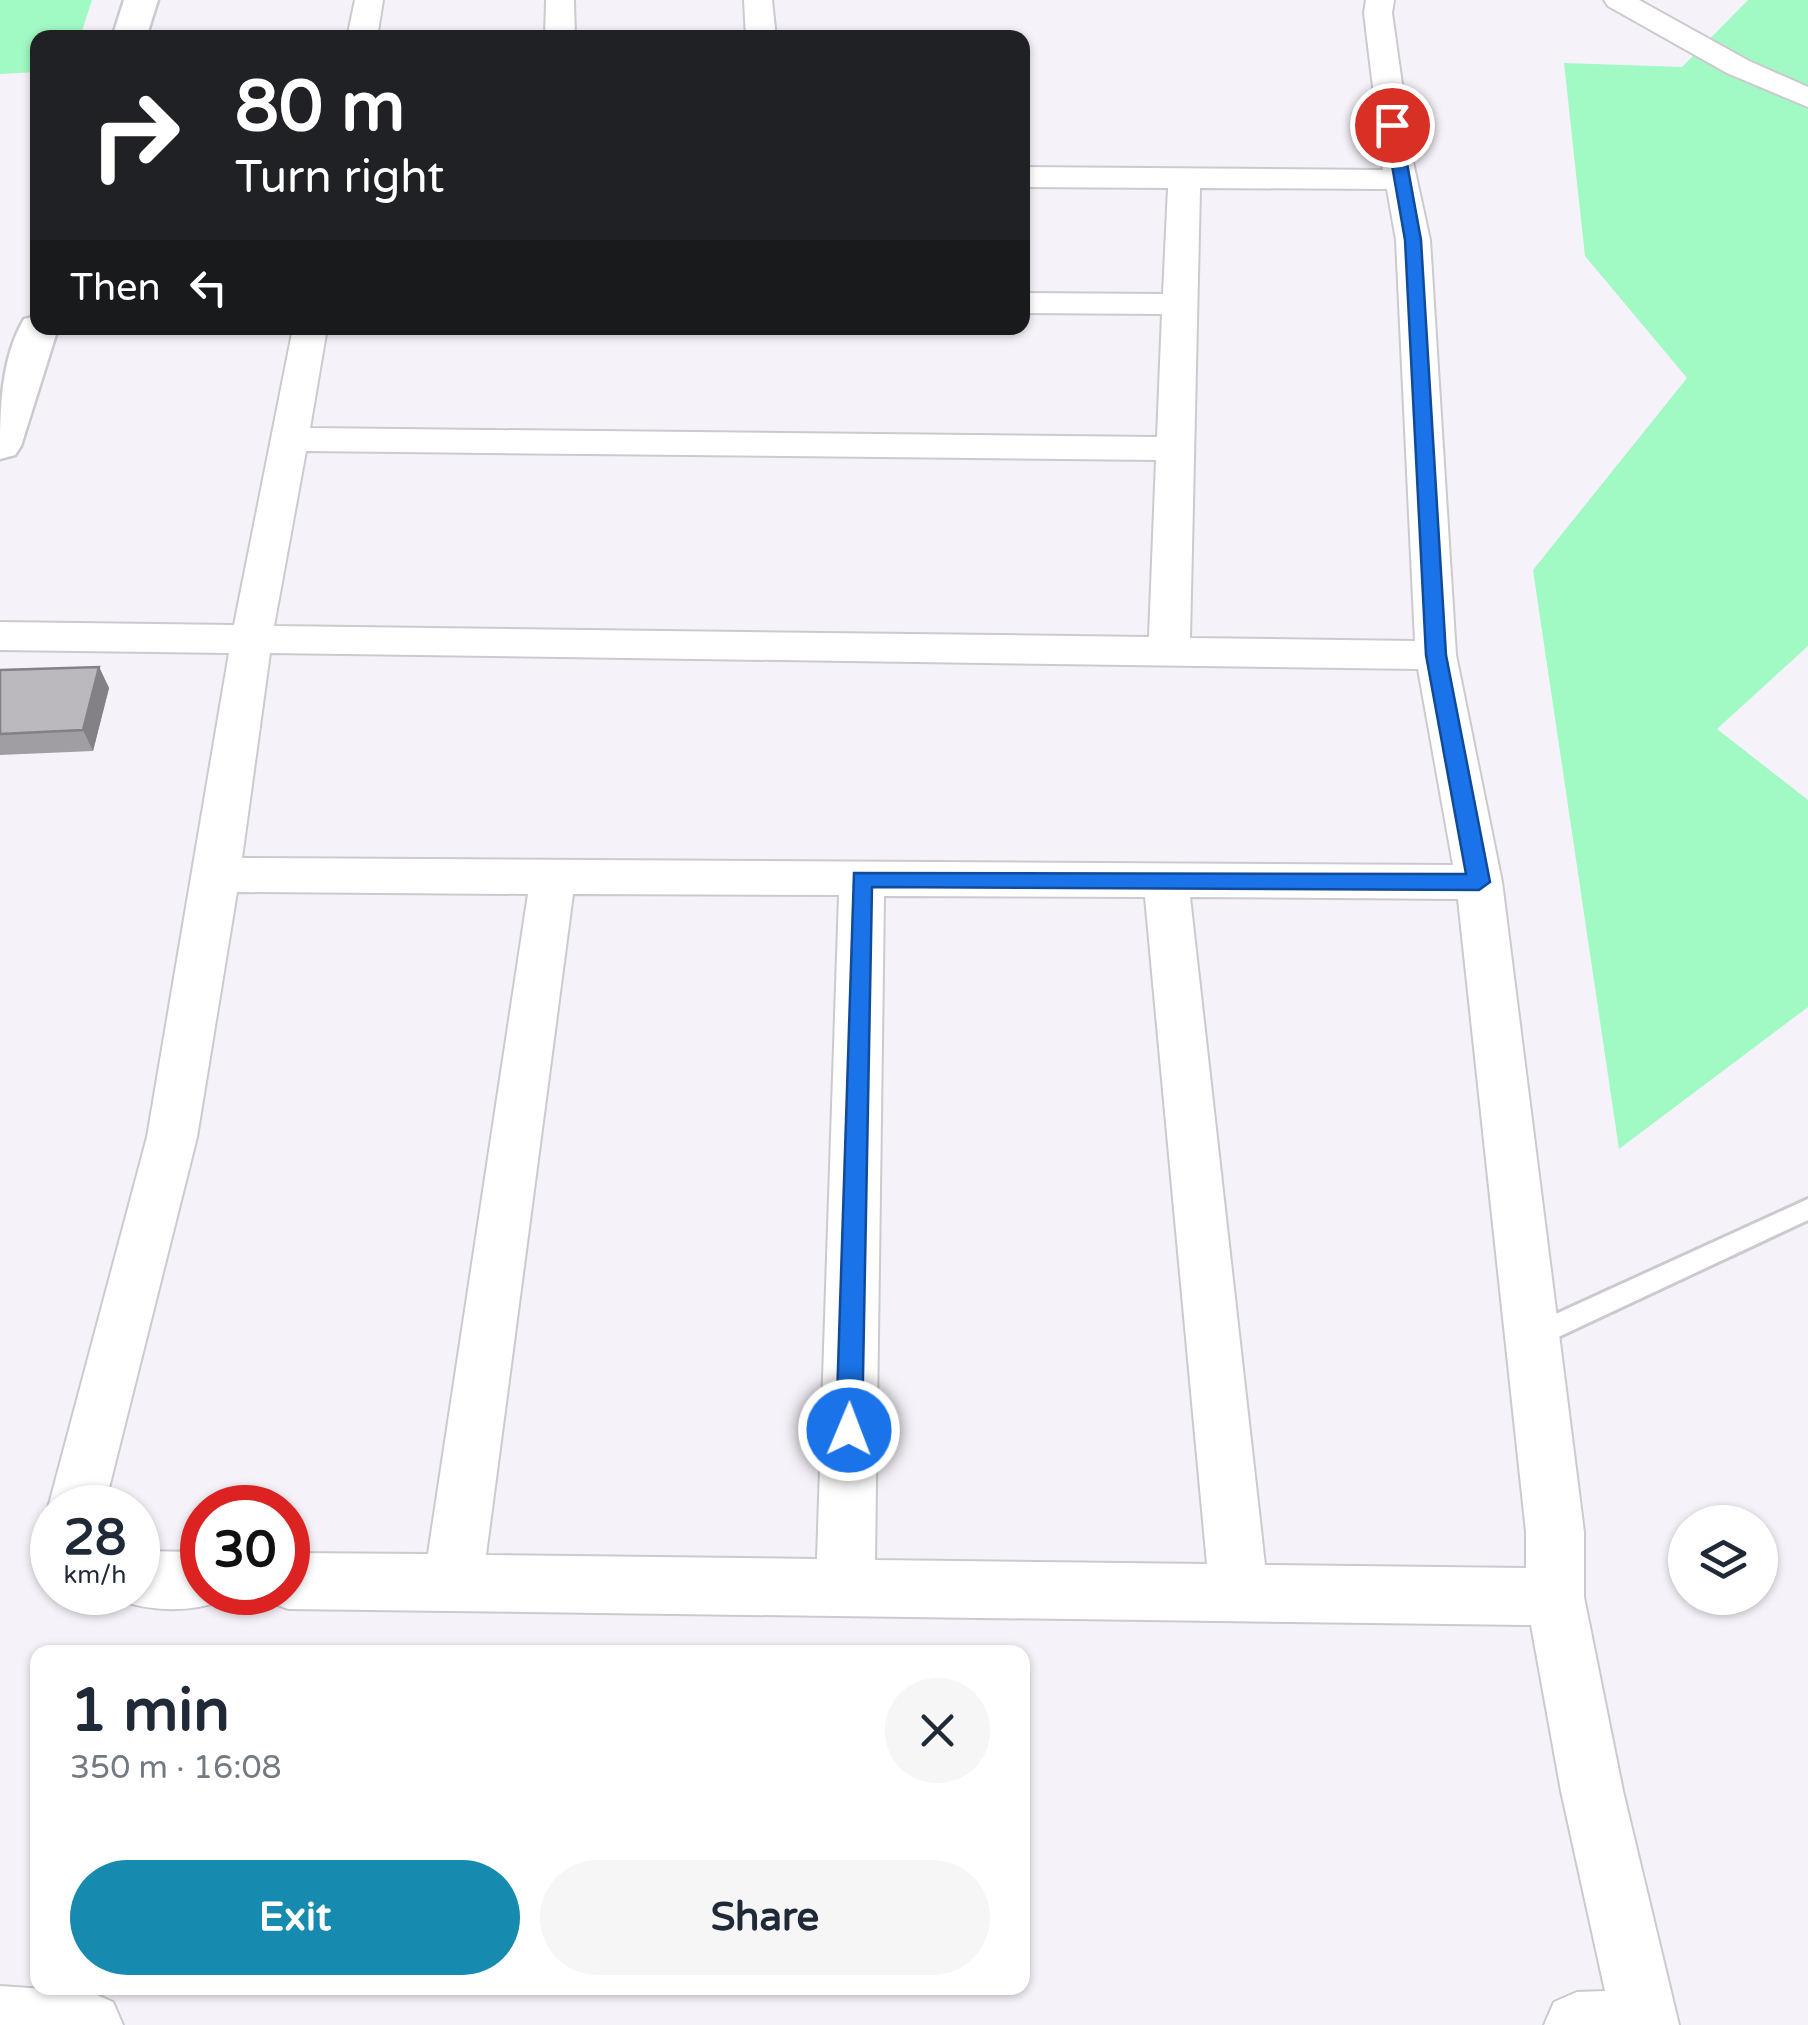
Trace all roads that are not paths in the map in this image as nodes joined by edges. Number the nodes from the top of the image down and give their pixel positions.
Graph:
1 (141, 0) edge
2 (369, 0) edge
3 (560, 0) edge
4 (758, 0) edge
5 (1380, 0) edge
6 (1618, 0) edge
7 (132, 30) edge
8 (363, 30) edge
9 (560, 30) edge
10 (760, 30) edge
11 (1808, 98) edge
12 (1030, 177) edge
13 (1184, 178) junction
14 (1401, 180) junction
15 (1030, 302) edge
16 (1180, 304) junction
17 (36, 335) edge
18 (309, 335) edge
19 (290, 440) junction
20 (0, 446) edge
21 (1175, 449) junction
22 (0, 636) edge
23 (252, 637) junction
24 (1168, 652) junction
25 (1436, 655) junction
26 (217, 875) junction
27 (553, 877) junction
28 (862, 878) junction
29 (1166, 880) junction
30 (1479, 882) junction
31 (1808, 1209) edge
32 (1532, 1336) junction
33 (82, 1485) edge
34 (310, 1581) edge
35 (452, 1583) junction
36 (846, 1588) junction
37 (1239, 1593) junction
38 (1555, 1596) junction
39 (0, 2019) edge
40 (90, 2025) edge
41 (1577, 2025) edge
42 (1646, 2025) edge

1 - 7 street
2 - 8 street
3 - 9 street
4 - 10 street
5 - 14 street
6 - 11 street
12 - 13 street
13 - 14 street
13 - 16 street
14 - 25 street
15 - 16 street
16 - 21 street
17 - 20 street
18 - 19 street
19 - 21 street
19 - 23 street
21 - 24 street
22 - 23 street
23 - 24 street
23 - 26 street
24 - 25 street
25 - 30 street
26 - 27 street
26 - 33 street
27 - 28 street
27 - 35 street
28 - 29 street
28 - 36 street
29 - 30 street
29 - 37 street
30 - 32 street
31 - 32 lane
32 - 38 street
34 - 35 street
35 - 36 street
36 - 37 street
37 - 38 street
38 - 42 street
39 - 40 street
41 - 42 street

